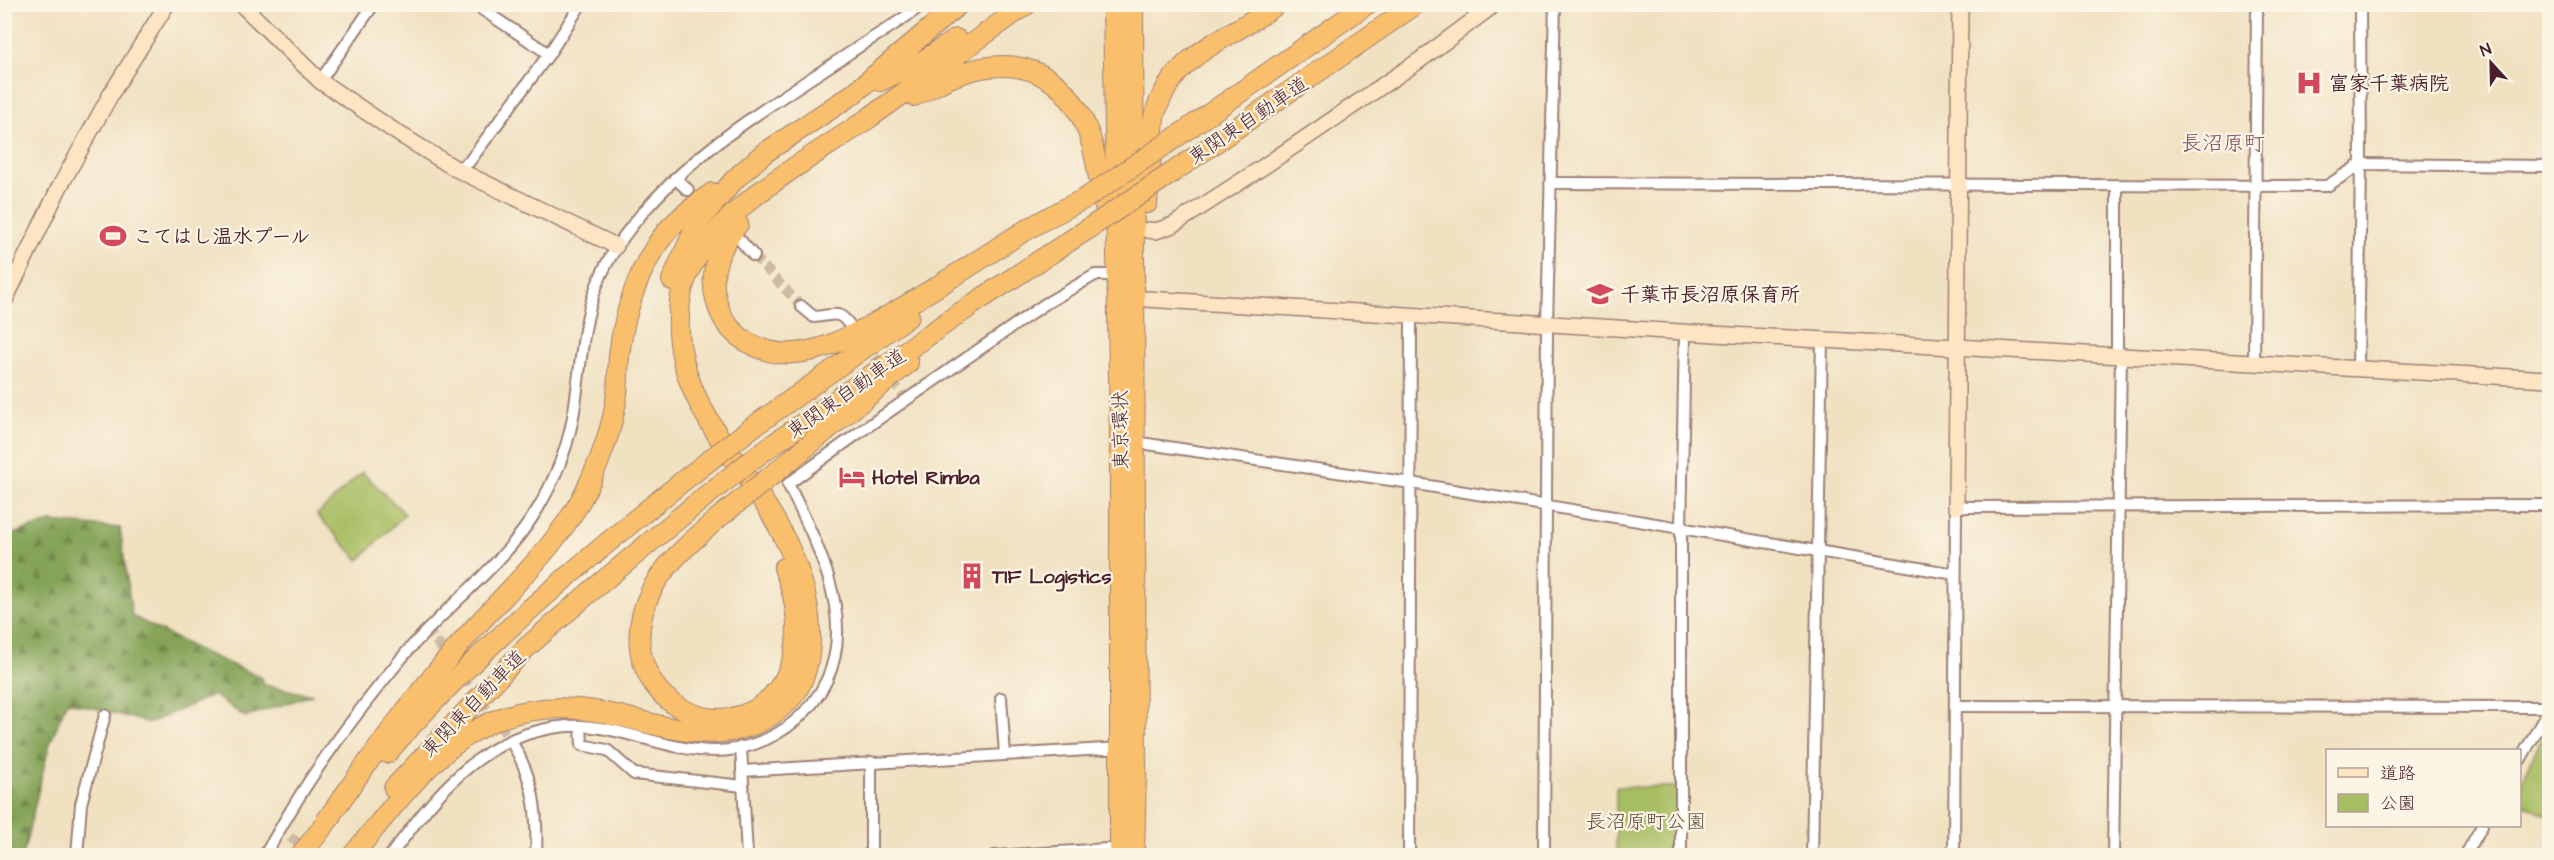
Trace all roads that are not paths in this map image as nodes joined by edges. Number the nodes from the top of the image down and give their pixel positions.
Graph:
1 (167, 4) edge
2 (241, 4) edge
3 (374, 4) edge
4 (474, 4) edge
5 (581, 4) edge
6 (923, 4) edge
7 (959, 4) edge
8 (1006, 4) edge
9 (1027, 4) edge
10 (1113, 4) edge
11 (1133, 4) edge
12 (1277, 4) edge
13 (1367, 4) edge
14 (1416, 4) edge
15 (1495, 4) edge
16 (1556, 4) edge
17 (1960, 4) edge
18 (2257, 4) edge
19 (2360, 4) edge
20 (969, 37) junction
21 (549, 54) junction
22 (320, 81) junction
23 (853, 94) junction
24 (869, 118) junction
25 (764, 154) junction
26 (2361, 164) junction
27 (2550, 166) edge
28 (456, 170) junction
29 (780, 177) junction
30 (675, 178) junction
31 (1550, 183) junction
32 (1958, 185) junction
33 (2117, 187) junction
34 (2255, 187) junction
35 (688, 190) dead end
36 (1086, 198) junction
37 (1088, 229) junction
38 (1148, 230) junction
39 (740, 240) dead end
40 (616, 246) junction
41 (754, 256) tunnel mouth
42 (1117, 267) junction
43 (1146, 299) junction
44 (4, 302) edge
45 (801, 306) tunnel mouth
46 (1411, 318) junction
47 (1547, 326) junction
48 (851, 327) dead end
49 (1685, 334) junction
50 (1822, 341) junction
51 (1957, 349) junction
52 (2119, 356) junction
53 (2254, 364) junction
54 (2358, 369) junction
55 (1135, 373) junction
56 (2550, 379) edge
57 (1134, 442) junction
58 (1411, 483) junction
59 (1545, 505) junction
60 (2550, 505) edge
61 (1956, 507) junction
62 (2119, 507) junction
63 (1681, 528) junction
64 (1817, 551) junction
65 (1955, 574) junction
66 (1001, 698) dead end
67 (1955, 706) junction
68 (2115, 706) junction
69 (2550, 707) edge
70 (105, 715) dead end
71 (581, 726) junction
72 (511, 741) junction
73 (741, 747) junction
74 (1005, 755) junction
75 (2521, 758) edge
76 (871, 762) junction
77 (1126, 762) junction
78 (742, 771) junction
79 (743, 786) junction
80 (322, 827) junction
81 (2481, 827) edge
82 (281, 830) junction
83 (290, 837) tunnel mouth
84 (1112, 853) edge
85 (77, 855) edge
86 (264, 855) edge
87 (300, 855) edge
88 (339, 855) edge
89 (352, 855) edge
90 (390, 855) edge
91 (536, 855) edge
92 (747, 855) edge
93 (872, 855) edge
94 (994, 855) edge
95 (1134, 855) edge
96 (1146, 855) edge
97 (1409, 855) edge
98 (1544, 855) edge
99 (1681, 855) edge
100 (1812, 855) edge
101 (1954, 855) edge
102 (2113, 855) edge
103 (2465, 855) edge

1 - 44 street
2 - 22 street
3 - 22 street
4 - 21 street
5 - 21 street
6 - 30 street
7 - 23 highway
8 - 20 highway
9 - 20 highway
10 - 42 highway, 東京環状
11 - 55 highway, 東京環状
12 - 38 highway
13 - 36 highway, 東関東自動車道, bridge
14 - 37 highway, 東関東自動車道, bridge
15 - 38 street
16 - 31 street
17 - 32 street
18 - 34 street
19 - 26 street
20 - 23 highway
20 - 24 highway
21 - 28 street
22 - 28 street
23 - 25 highway
24 - 29 highway
24 - 42 highway
25 - 37 highway, bridge
25 - 80 highway
26 - 27 street
26 - 34 street
26 - 54 street
28 - 40 street
29 - 36 highway
29 - 89 highway
30 - 35 street
30 - 40 street
31 - 32 street
31 - 47 street
32 - 33 street
32 - 51 street
33 - 34 street
33 - 52 street
34 - 53 street
36 - 80 highway, 東関東自動車道, bridge
37 - 88 highway, 東関東自動車道, bridge
38 - 43 highway
39 - 41 street
40 - 82 street
42 - 73 street
42 - 77 highway, 東京環状
43 - 46 street
43 - 55 highway
45 - 48 street
46 - 47 street
46 - 58 street
47 - 49 street
47 - 59 street
49 - 50 street
49 - 63 street
50 - 51 street
50 - 64 street
51 - 52 street
51 - 61 street
52 - 53 street
52 - 62 street
53 - 54 street
54 - 56 street
55 - 57 highway, 東京環状
57 - 58 street
57 - 77 highway, 東京環状
58 - 59 street
58 - 97 street
59 - 63 street
59 - 98 street
60 - 62 street
61 - 62 street
61 - 65 street
62 - 68 street
63 - 64 street
63 - 99 street
64 - 65 street
64 - 100 street
65 - 67 street
66 - 74 street
67 - 68 street
67 - 101 street
68 - 69 street
68 - 102 street
69 - 75 street
70 - 85 street
71 - 72 street
71 - 73 street
71 - 79 street
72 - 90 street
72 - 91 street
73 - 78 street
74 - 76 street
74 - 77 street
76 - 78 street
76 - 93 street
77 - 84 highway, 東京環状
77 - 95 highway, 東京環状
77 - 96 highway
78 - 79 street
79 - 92 street
80 - 87 highway, 東関東自動車道
81 - 103 street
82 - 83 street
82 - 86 street
84 - 94 street

